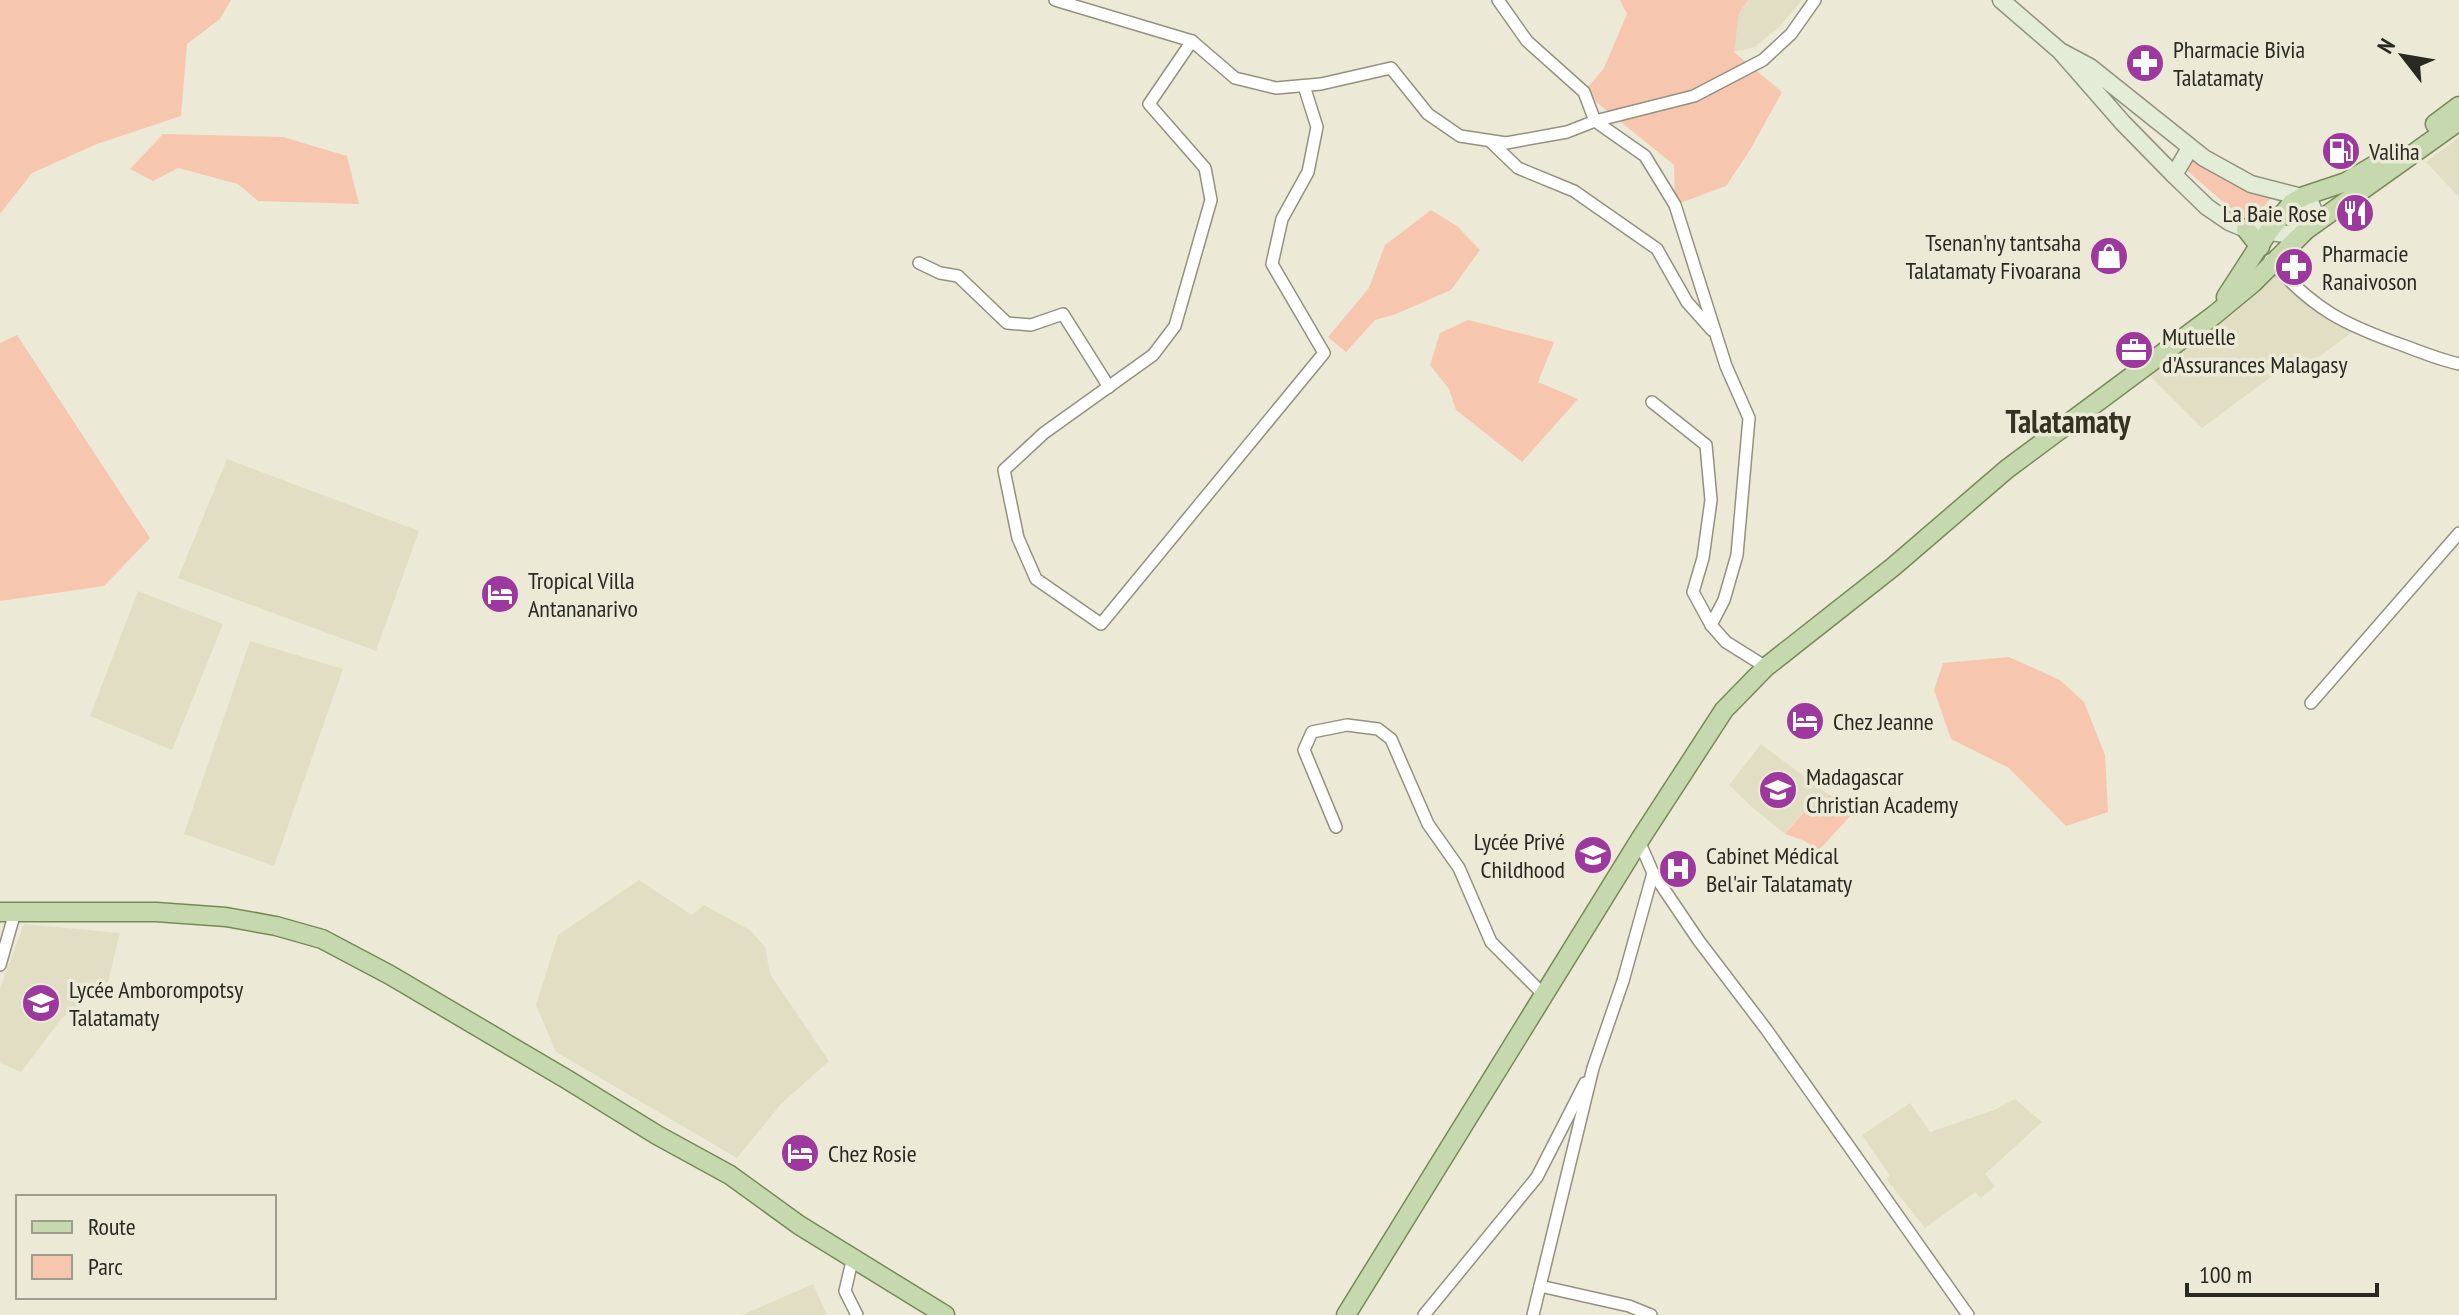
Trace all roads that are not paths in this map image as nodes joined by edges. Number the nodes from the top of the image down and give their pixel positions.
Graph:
1 (1055, 0) edge
2 (1498, 0) edge
3 (1815, 0) edge
4 (2001, 0) edge
5 (1192, 41) junction
6 (2060, 51) junction
7 (1304, 86) junction
8 (2459, 106) edge
9 (1595, 121) junction
10 (2459, 121) edge
11 (1489, 140) junction
12 (2190, 148) junction
13 (2174, 175) junction
14 (2304, 196) junction
15 (2246, 229) joint
16 (2306, 230) junction
17 (2264, 240) junction
18 (919, 263) dead end
19 (2274, 264) junction
20 (2213, 316) junction
21 (1715, 334) junction
22 (2459, 364) edge
23 (1109, 387) junction
24 (1652, 402) dead end
25 (2459, 533) edge
26 (1711, 625) junction
27 (1766, 667) junction
28 (2311, 703) dead end
29 (1336, 827) dead end
30 (1639, 841) junction
31 (1653, 873) junction
32 (7, 912) edge
33 (0, 965) edge
34 (1545, 996) junction
35 (1593, 1068) junction
36 (853, 1257) junction
37 (1540, 1286) junction
38 (857, 1315) edge
39 (945, 1315) edge
40 (1346, 1315) edge
41 (1424, 1315) edge
42 (1533, 1315) edge
43 (1651, 1315) edge
44 (1968, 1315) edge

1 - 5 street
2 - 9 street
3 - 9 street
4 - 6 main road
5 - 7 street
5 - 23 street
6 - 12 main road
6 - 13 main road
7 - 11 street
7 - 23 street
8 - 14 main road
9 - 11 street
9 - 21 street
10 - 16 main road
11 - 21 street
12 - 13 main road
12 - 14 main road
13 - 15 main road
14 - 16 main road
14 - 17 main road
15 - 17 main road
16 - 17 main road
16 - 19 main road
17 - 19 street
17 - 20 main road
18 - 23 street
19 - 20 main road
19 - 22 street
20 - 27 main road
21 - 26 street
24 - 26 street
25 - 28 street
26 - 27 street
27 - 30 main road
29 - 34 street
30 - 31 street
30 - 34 main road
31 - 35 street
31 - 44 street
32 - 33 street
32 - 36 main road
34 - 40 main road
35 - 37 street
35 - 41 street
36 - 38 street
36 - 39 main road
37 - 42 street
37 - 43 street

